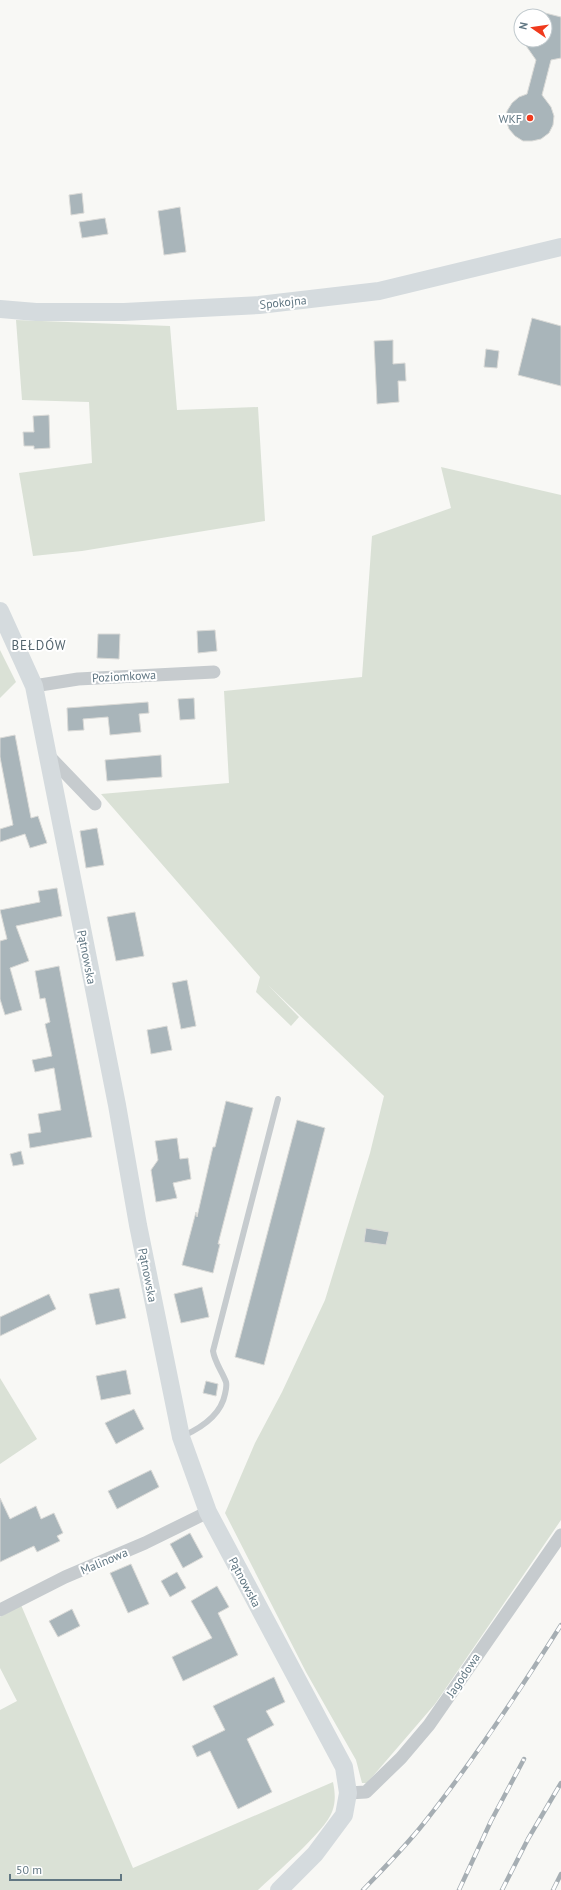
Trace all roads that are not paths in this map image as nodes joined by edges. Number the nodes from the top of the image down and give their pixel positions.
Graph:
1 (561, 247) edge
2 (0, 309) edge
3 (0, 611) edge
4 (214, 672) dead end
5 (34, 686) junction
6 (48, 755) junction
7 (95, 804) dead end
8 (278, 1099) dead end
9 (181, 1437) junction
10 (208, 1512) junction
11 (561, 1535) edge
12 (0, 1610) edge
13 (348, 1793) junction
14 (279, 1890) edge

1 - 2 street, Spokojna
3 - 5 street, Pątnowska
4 - 5 street, Poziomkowa
5 - 6 street, Pątnowska
6 - 7 street
6 - 9 street, Pątnowska
8 - 9 lane
9 - 10 street, Pątnowska
10 - 12 street, Malinowa
10 - 13 street, Pątnowska
11 - 13 street, Jagodowa
13 - 14 street, Pątnowska

